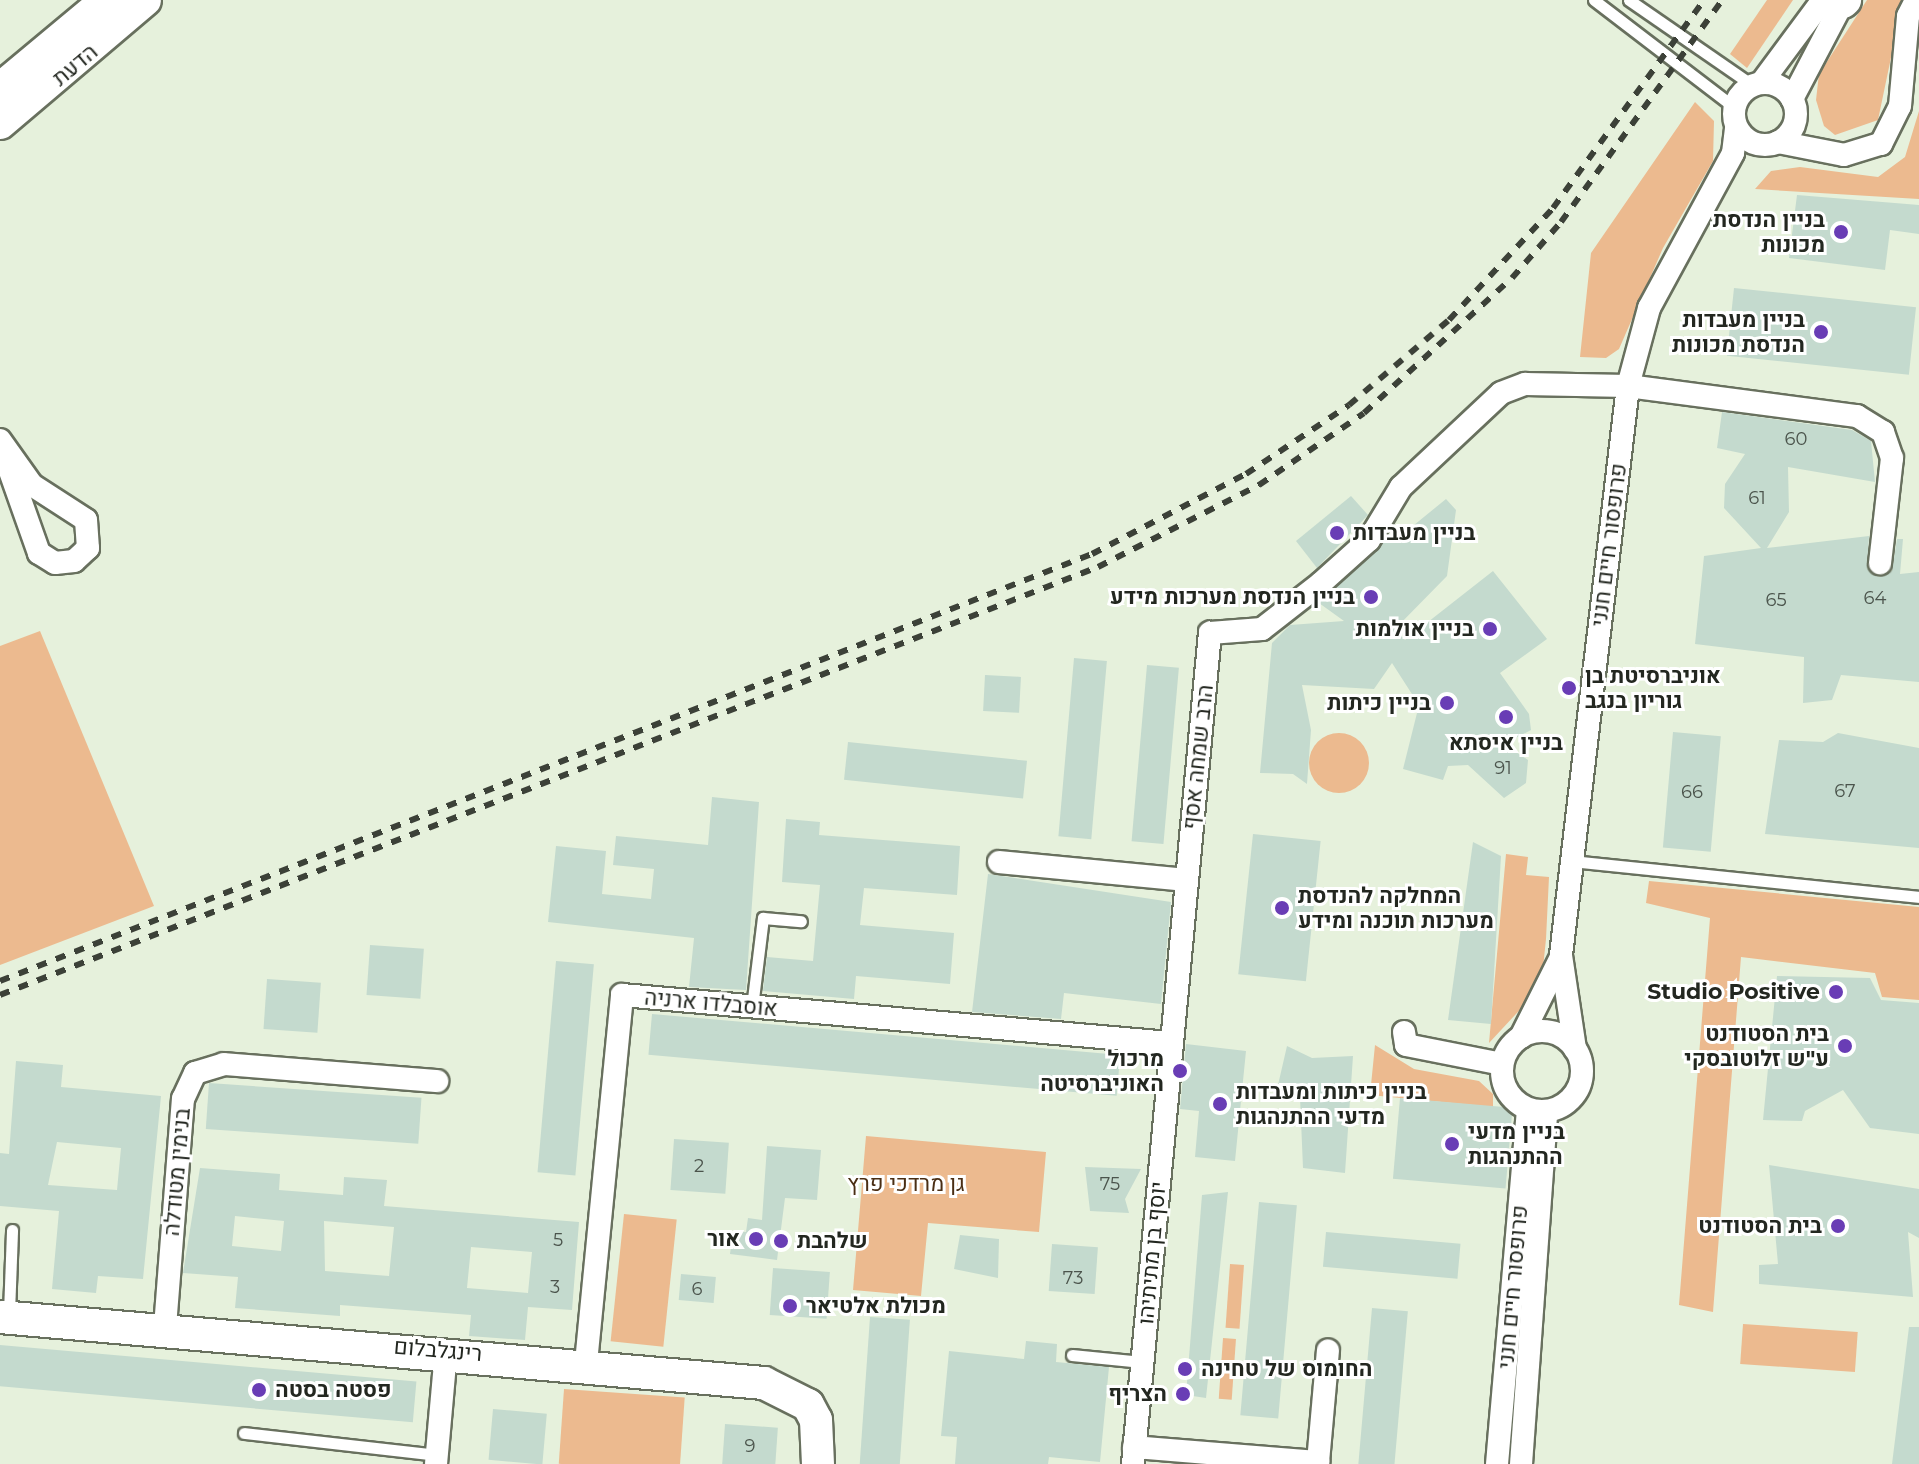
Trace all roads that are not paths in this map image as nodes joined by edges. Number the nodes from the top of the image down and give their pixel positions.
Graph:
1 (107, 0) edge
2 (145, 0) edge
3 (1594, 0) edge
4 (1629, 0) edge
5 (1839, 0) edge
6 (1916, 0) edge
7 (1757, 84) junction
8 (0, 89) edge
9 (1794, 107) junction
10 (1735, 117) junction
11 (0, 123) edge
12 (1771, 144) junction
13 (1829, 150) junction
14 (1709, 201) junction
15 (1628, 386) junction
16 (0, 442) edge
17 (1880, 563) dead end
18 (1572, 861) junction
19 (999, 862) dead end
20 (1186, 880) junction
21 (1919, 897) edge
22 (801, 921) dead end
23 (1561, 955) junction
24 (752, 1007) junction
25 (1404, 1032) dead end
26 (1521, 1037) junction
27 (1170, 1043) junction
28 (1575, 1049) junction
29 (1502, 1064) junction
30 (437, 1081) dead end
31 (1537, 1110) junction
32 (12, 1230) dead end
33 (4, 1317) edge
34 (165, 1327) junction
35 (1328, 1350) dead end
36 (446, 1351) junction
37 (1072, 1355) dead end
38 (1142, 1362) junction
39 (586, 1363) junction
40 (244, 1433) dead end
41 (1134, 1456) edge
42 (437, 1460) edge
43 (818, 1464) edge
44 (1497, 1464) edge
45 (1521, 1464) edge

1 - 8 street, הדעת
2 - 11 street, הדעת
3 - 10 lane
4 - 7 lane
5 - 7 street
5 - 9 street
6 - 13 street
7 - 9 street
7 - 10 street
9 - 12 street, פרופסור חיים חנני
9 - 13 street
10 - 12 street
10 - 14 street, פרופסור חיים חנני
12 - 13 street
12 - 14 street, פרופסור חיים חנני
14 - 15 street, פרופסור חיים חנני
15 - 17 street
15 - 18 street, פרופסור חיים חנני
15 - 20 street, הרב שמחה אסף
16 - 16 street
18 - 21 lane
18 - 23 street, פרופסור חיים חנני
19 - 20 street
20 - 27 street, הרב שמחה אסף
22 - 24 lane
23 - 26 street, פרופסור חיים חנני
23 - 28 street, פרופסור חיים חנני
24 - 27 street, אוסבלדו ארניה
24 - 39 street, אוסבלדו ארניה
25 - 29 street
26 - 28 street
26 - 29 street
27 - 38 street, יוסף בן מתיתיהו
28 - 31 street
29 - 31 street
30 - 34 street, בנימין מטודלה
31 - 44 street, פרופסור חיים חנני
31 - 45 street, פרופסור חיים חנני
32 - 33 lane
33 - 34 street, רינגלבלום
34 - 36 street, רינגלבלום
35 - 41 street
36 - 39 street, רינגלבלום
36 - 42 street
37 - 38 lane
38 - 41 street, יוסף בן מתיתיהו
39 - 43 street, רינגלבלום
40 - 42 lane

